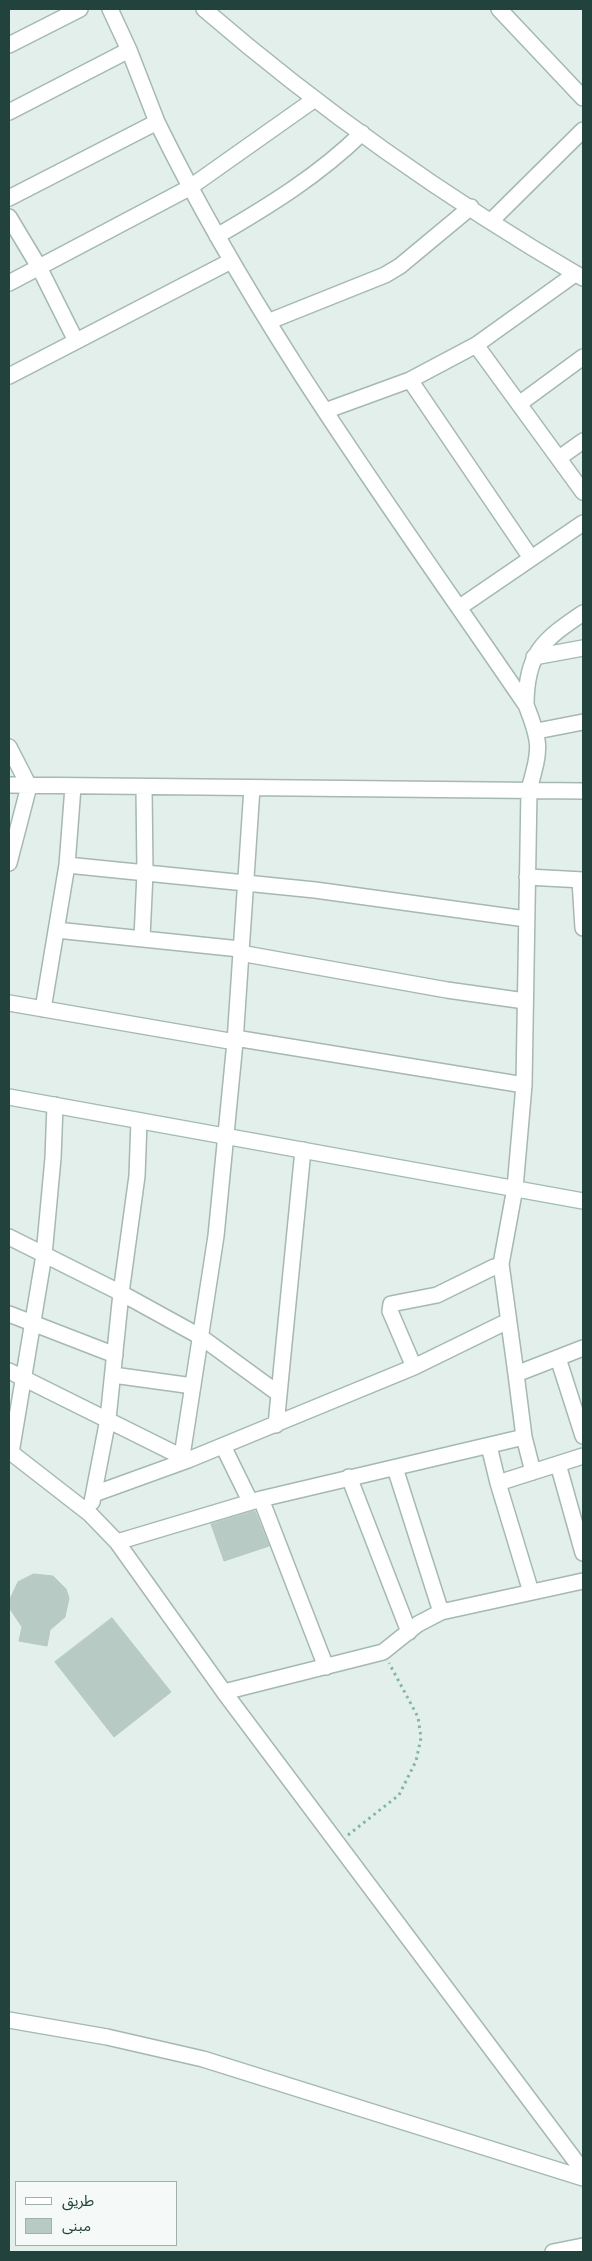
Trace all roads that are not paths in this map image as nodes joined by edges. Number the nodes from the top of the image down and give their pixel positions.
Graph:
1 (80, 9) edge
2 (110, 9) edge
3 (204, 9) edge
4 (499, 9) edge
5 (9, 45) edge
6 (129, 50) junction
7 (583, 98) edge
8 (315, 99) junction
9 (9, 112) edge
10 (157, 122) junction
11 (583, 130) edge
12 (362, 133) junction
13 (189, 188) junction
14 (9, 198) edge
15 (471, 207) junction
16 (9, 217) edge
17 (492, 220) junction
18 (217, 236) junction
19 (231, 261) junction
20 (39, 267) junction
21 (579, 276) edge
22 (9, 283) edge
23 (270, 322) junction
24 (76, 341) junction
25 (476, 345) junction
26 (583, 357) edge
27 (9, 376) edge
28 (410, 380) junction
29 (519, 404) junction
30 (325, 410) junction
31 (583, 441) edge
32 (559, 458) junction
33 (583, 492) edge
34 (583, 523) edge
35 (531, 558) junction
36 (460, 607) junction
37 (583, 613) edge
38 (583, 648) edge
39 (534, 657) junction
40 (526, 705) junction
41 (583, 722) edge
42 (536, 731) junction
43 (9, 747) edge
44 (9, 785) edge
45 (29, 786) junction
46 (73, 787) junction
47 (144, 788) junction
48 (252, 788) junction
49 (529, 790) junction
50 (583, 791) edge
51 (9, 863) edge
52 (67, 865) junction
53 (145, 873) junction
54 (527, 877) junction
55 (581, 880) edge
56 (245, 883) junction
57 (526, 919) junction
58 (583, 928) edge
59 (56, 930) junction
60 (142, 938) junction
61 (240, 951) junction
62 (524, 1001) junction
63 (9, 1003) edge
64 (43, 1008) junction
65 (235, 1040) junction
66 (524, 1085) junction
67 (9, 1097) edge
68 (55, 1106) junction
69 (139, 1121) junction
70 (226, 1136) junction
71 (304, 1150) junction
72 (515, 1188) junction
73 (583, 1201) edge
74 (9, 1237) edge
75 (44, 1255) junction
76 (494, 1267) dead end
77 (121, 1293) junction
78 (9, 1314) edge
79 (508, 1321) junction
80 (31, 1322) junction
81 (201, 1337) junction
82 (583, 1348) edge
83 (114, 1355) junction
84 (558, 1358) junction
85 (414, 1367) junction
86 (16, 1374) edge
87 (516, 1374) junction
88 (113, 1375) junction
89 (193, 1386) junction
90 (279, 1394) junction
91 (108, 1419) junction
92 (276, 1424) junction
93 (583, 1436) edge
94 (524, 1437) junction
95 (223, 1446) junction
96 (489, 1446) junction
97 (10, 1452) edge
98 (583, 1456) edge
99 (185, 1458) junction
100 (558, 1464) junction
101 (395, 1468) junction
102 (533, 1472) junction
103 (349, 1477) junction
104 (498, 1483) junction
105 (94, 1494) junction
106 (255, 1500) junction
107 (90, 1514) junction
108 (117, 1542) junction
109 (583, 1553) edge
110 (583, 1581) edge
111 (532, 1592) junction
112 (441, 1612) junction
113 (409, 1632) junction
114 (326, 1667) junction
115 (224, 1692) junction
116 (9, 2020) edge
117 (583, 2171) edge
118 (583, 2178) edge
119 (583, 2246) edge
120 (553, 2252) edge

1 - 5 street
2 - 6 street
3 - 8 street
4 - 7 street
6 - 9 street
6 - 10 street
8 - 12 street
8 - 13 street
10 - 13 street
10 - 14 street
11 - 17 street
12 - 15 street
12 - 18 street
13 - 18 street
13 - 20 street
15 - 17 street
15 - 23 street
16 - 20 street
17 - 21 street
18 - 19 street
19 - 23 street
19 - 24 street
20 - 22 street
20 - 24 street
21 - 25 street
23 - 30 street
24 - 27 street
25 - 28 street
25 - 29 street
26 - 29 street
28 - 30 street
28 - 35 street
29 - 32 street
30 - 36 street
31 - 32 street
32 - 33 street
34 - 35 street
35 - 36 street
36 - 40 street
37 - 39 street
38 - 39 street
39 - 40 street
40 - 42 street
41 - 42 street
42 - 49 street
43 - 45 street
44 - 45 street
45 - 46 street
45 - 51 street
46 - 47 street
46 - 52 street
47 - 48 street
47 - 53 street
48 - 49 street
48 - 56 street
49 - 50 street
49 - 54 street
52 - 53 street
52 - 59 street
53 - 56 street
53 - 60 street
54 - 55 street
54 - 57 street
55 - 58 street
56 - 57 street
56 - 61 street
57 - 62 street
59 - 60 street
59 - 64 street
60 - 61 street
61 - 62 street
61 - 65 street
62 - 66 street
63 - 64 street
64 - 65 street
65 - 66 street
65 - 70 street
66 - 72 street
67 - 68 street
68 - 69 street
68 - 75 street
69 - 70 street
69 - 77 street
70 - 71 street
70 - 81 street
71 - 72 street
71 - 90 street
72 - 73 street
72 - 79 street
74 - 75 street
75 - 77 street
75 - 80 street
76 - 85 street
77 - 81 street
77 - 83 street
78 - 80 street
79 - 85 street
79 - 87 street
80 - 83 street
80 - 86 street
81 - 89 street
81 - 90 street
82 - 84 street
83 - 88 street
84 - 87 street
84 - 93 street
85 - 92 street
86 - 91 street
86 - 97 street
87 - 94 street
88 - 89 street
88 - 91 street
89 - 99 street
90 - 92 street
91 - 99 street
91 - 105 street
92 - 95 street
94 - 96 street
94 - 102 street
95 - 99 street
95 - 106 street
96 - 101 street
96 - 104 street
97 - 107 street
98 - 100 street
99 - 105 street
100 - 102 street
100 - 109 street
101 - 103 street
101 - 112 street
102 - 104 street
103 - 106 street
103 - 113 street
104 - 111 street
105 - 107 street
106 - 108 street
106 - 114 street
107 - 108 street
108 - 115 street
110 - 111 street
111 - 112 street
112 - 113 street
113 - 114 street
114 - 115 street
115 - 117 street
116 - 118 street
119 - 120 street

